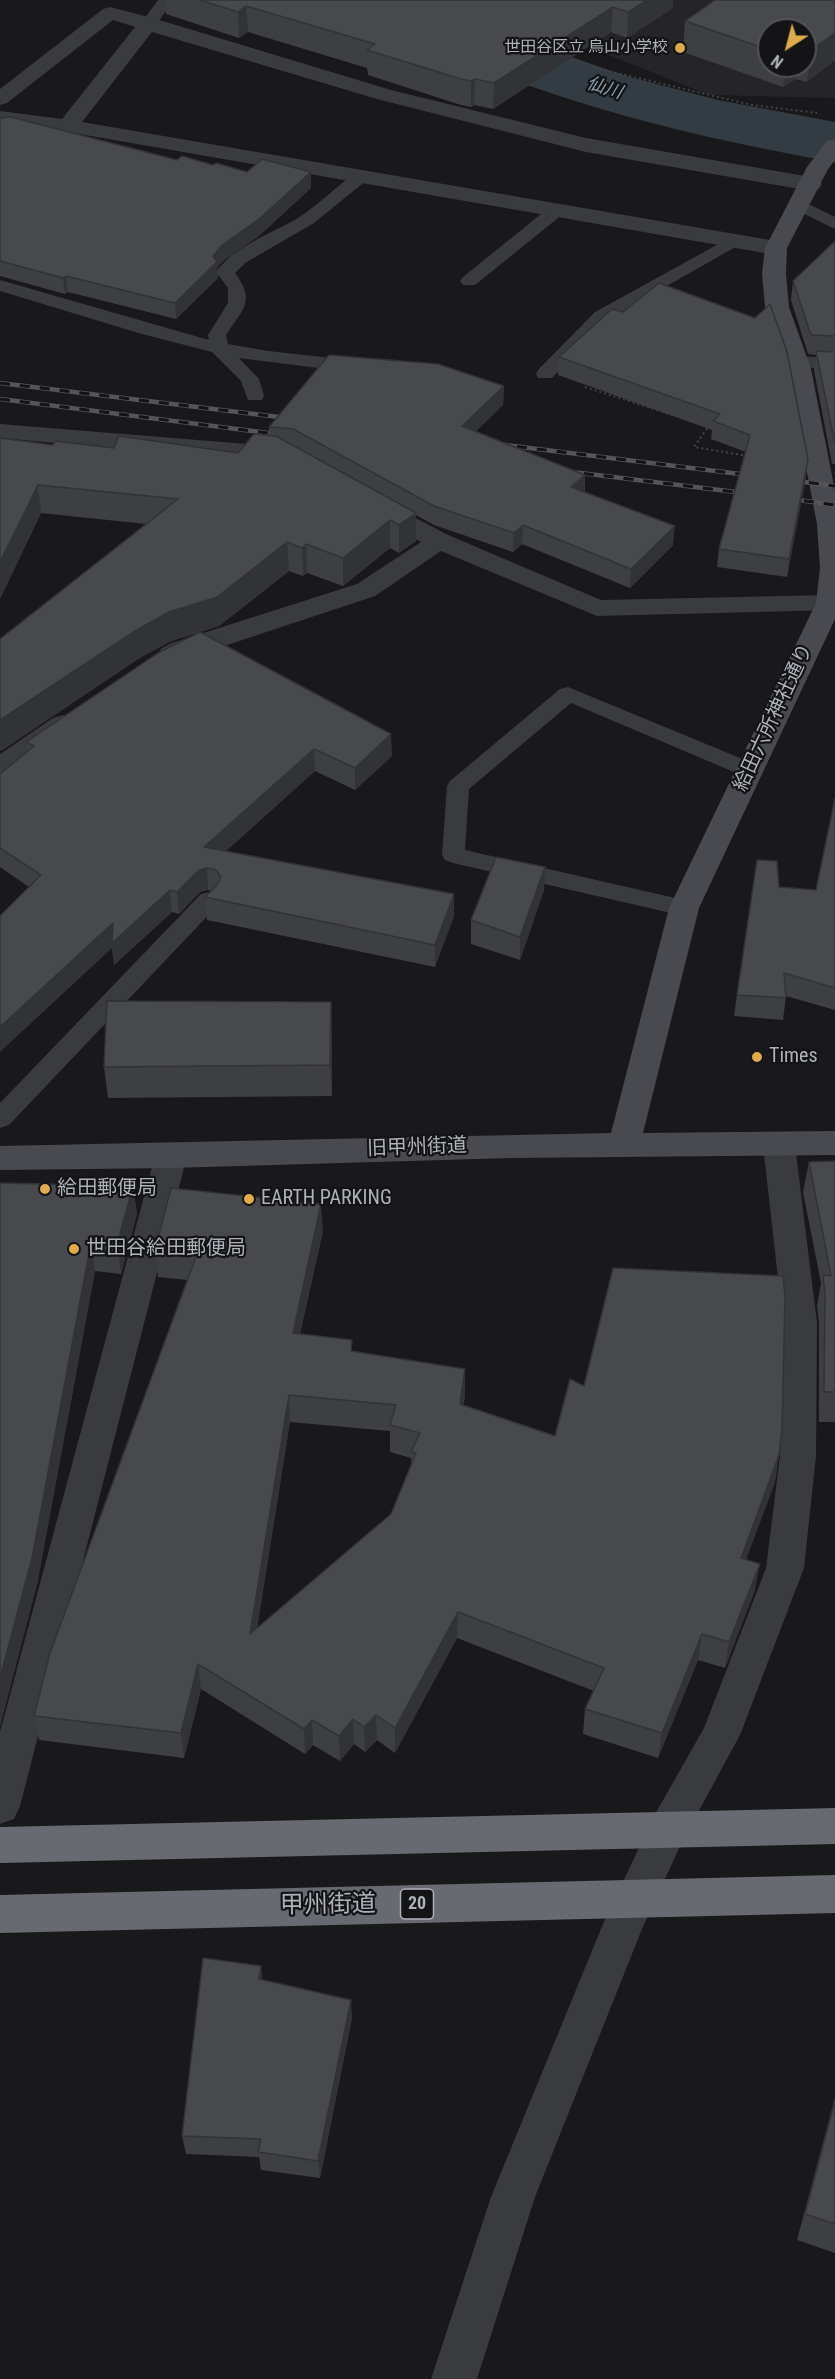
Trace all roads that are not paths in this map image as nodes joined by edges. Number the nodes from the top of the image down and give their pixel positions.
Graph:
1 (166, 0) edge
2 (149, 23) junction
3 (0, 81) edge
4 (24, 81) junction
5 (0, 99) edge
6 (0, 117) edge
7 (68, 126) junction
8 (832, 150) edge
9 (361, 176) junction
10 (805, 194) junction
11 (557, 210) junction
12 (835, 224) edge
13 (733, 241) junction
14 (776, 248) junction
15 (469, 281) dead end
16 (0, 285) edge
17 (219, 348) junction
18 (796, 362) junction
19 (835, 364) edge
20 (370, 369) edge
21 (546, 374) road end
22 (255, 396) dead end
23 (0, 431) edge
24 (303, 466) edge
25 (351, 493) edge
26 (833, 525) edge
27 (439, 541) junction
28 (829, 603) junction
29 (149, 667) edge
30 (80, 714) edge
31 (0, 767) edge
32 (749, 770) junction
33 (209, 900) edge
34 (684, 908) junction
35 (0, 1119) edge
36 (835, 1143) edge
37 (624, 1145) junction
38 (779, 1145) junction
39 (171, 1156) junction
40 (0, 1158) edge
41 (0, 1806) edge
42 (835, 1826) edge
43 (668, 1829) junction
44 (0, 1845) edge
45 (835, 1894) edge
46 (633, 1898) junction
47 (0, 1914) edge
48 (454, 2379) edge

1 - 2 lane
2 - 4 street
2 - 7 street
2 - 10 street
3 - 4 street
4 - 5 street
6 - 7 street
7 - 9 street
8 - 10 street, 給田六所神社通り
9 - 11 street
9 - 17 lane
10 - 12 lane
10 - 14 street, 給田六所神社通り
11 - 13 street
11 - 15 lane
13 - 14 street
13 - 21 lane
14 - 18 street, 給田六所神社通り
16 - 17 lane
17 - 20 lane
17 - 22 lane
18 - 19 lane
18 - 26 street, 給田六所神社通り
23 - 24 street
25 - 27 street
26 - 28 street, 給田六所神社通り
27 - 28 street
27 - 29 street
28 - 32 street, 給田六所神社通り
30 - 31 street
32 - 34 street, 給田六所神社通り
32 - 34 lane
33 - 35 lane
34 - 37 street, 給田六所神社通り
36 - 38 street, 旧甲州街道
37 - 38 street, 旧甲州街道
37 - 39 street, 旧甲州街道
38 - 43 street
39 - 40 street, 旧甲州街道
39 - 41 street
42 - 43 highway
43 - 44 highway
43 - 46 street
45 - 46 highway, 甲州街道 / 20
46 - 47 highway, 甲州街道 / 20
46 - 48 street

